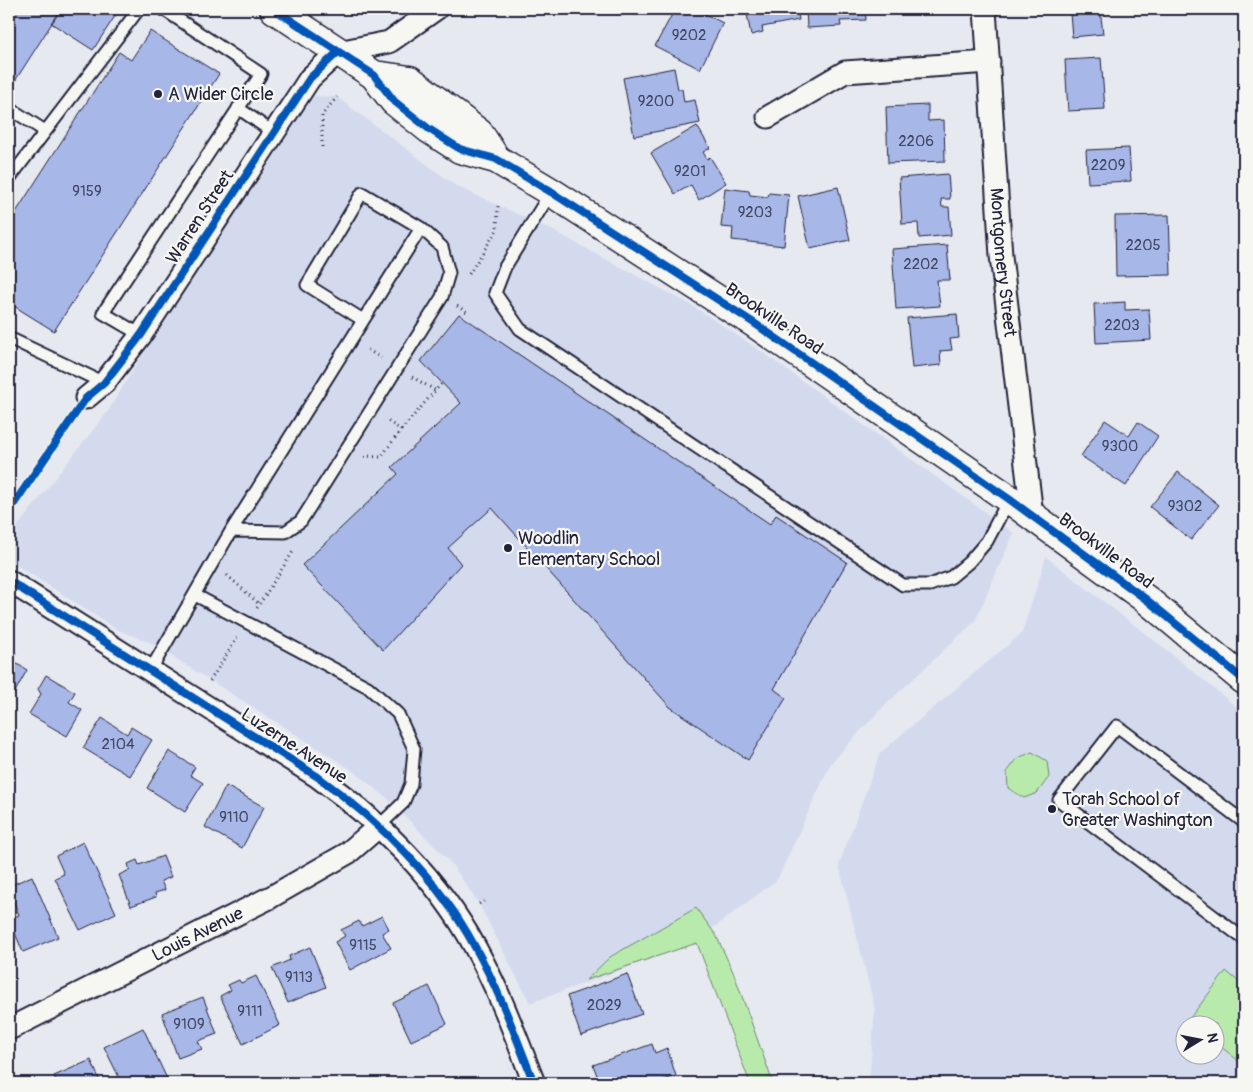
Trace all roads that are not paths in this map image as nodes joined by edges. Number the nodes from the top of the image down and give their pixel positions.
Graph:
1 (138, 9) edge
2 (163, 9) edge
3 (274, 9) edge
4 (436, 9) edge
5 (985, 9) edge
6 (338, 52) junction
7 (989, 62) junction
8 (9, 108) edge
9 (238, 108) junction
10 (768, 117) dead end
11 (46, 131) junction
12 (274, 133) junction
13 (9, 179) edge
14 (551, 192) junction
15 (421, 228) junction
16 (364, 320) junction
17 (141, 335) junction
18 (9, 338) edge
19 (104, 383) junction
20 (86, 398) road end
21 (1009, 499) junction
22 (1032, 515) junction
23 (231, 531) junction
24 (9, 581) edge
25 (195, 595) junction
26 (150, 671) junction
27 (1244, 680) edge
28 (1244, 822) edge
29 (378, 827) junction
30 (1244, 939) edge
31 (9, 1029) edge
32 (534, 1083) edge

1 - 11 lane
2 - 9 lane
3 - 6 street, Brookville Road
4 - 6 street
5 - 7 street, Montgomery Street
6 - 12 street, Warren Street
6 - 14 street, Brookville Road
7 - 10 street
7 - 22 street, Montgomery Street
8 - 11 lane
9 - 12 lane
9 - 17 lane
11 - 13 lane
12 - 17 street, Warren Street
14 - 21 street, Brookville Road
14 - 21 lane
15 - 16 lane
15 - 16 lane
15 - 23 lane
16 - 23 lane
17 - 19 street, Warren Street
18 - 19 lane
19 - 20 street, Warren Street
21 - 22 street, Brookville Road
22 - 27 street, Brookville Road
23 - 25 lane
24 - 26 street, Luzerne Avenue
25 - 26 lane
25 - 29 lane
26 - 29 street, Luzerne Avenue
28 - 30 lane
29 - 31 street, Louis Avenue
29 - 32 street, Luzerne Avenue

